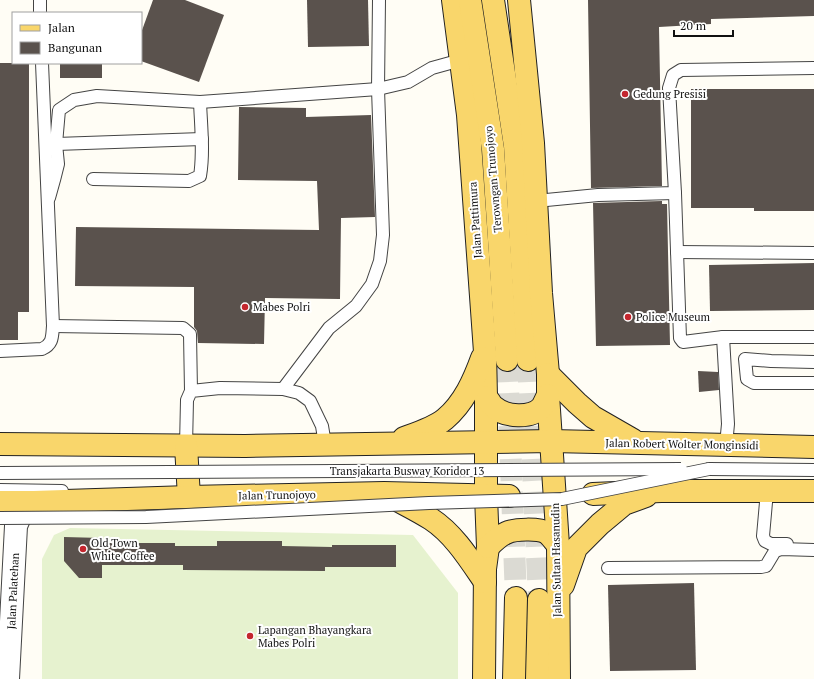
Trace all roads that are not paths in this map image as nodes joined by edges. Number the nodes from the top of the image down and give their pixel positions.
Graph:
1 (40, 0) edge
2 (379, 0) edge
3 (453, 0) edge
4 (470, 0) edge
5 (493, 0) edge
6 (519, 0) edge
7 (40, 12) edge
8 (461, 60) junction
9 (42, 64) edge
10 (814, 68) edge
11 (378, 89) junction
12 (200, 102) junction
13 (202, 139) junction
14 (56, 144) junction
15 (93, 180) dead end
16 (675, 193) junction
17 (49, 198) junction
18 (536, 201) junction
19 (677, 252) junction
20 (814, 253) edge
21 (53, 326) junction
22 (723, 337) junction
23 (814, 337) edge
24 (0, 351) edge
25 (484, 352) junction
26 (724, 359) junction
27 (745, 359) junction
28 (506, 360) tunnel mouth
29 (528, 360) tunnel mouth
30 (814, 362) edge
31 (548, 374) junction
32 (814, 383) edge
33 (283, 388) junction
34 (191, 392) junction
35 (548, 395) junction
36 (486, 397) junction
37 (0, 436) edge
38 (814, 437) edge
39 (324, 440) junction
40 (551, 441) junction
41 (186, 442) junction
42 (486, 442) junction
43 (638, 442) junction
44 (742, 442) junction
45 (391, 443) junction
46 (0, 444) edge
47 (814, 447) edge
48 (709, 469) junction
49 (814, 470) edge
50 (0, 473) edge
51 (0, 490) edge
52 (767, 491) junction
53 (814, 491) edge
54 (661, 492) junction
55 (384, 493) junction
56 (486, 496) junction
57 (554, 496) junction
58 (189, 497) junction
59 (124, 499) junction
60 (0, 502) edge
61 (34, 502) junction
62 (0, 506) edge
63 (8, 522) edge
64 (814, 544) edge
65 (558, 545) junction
66 (488, 547) junction
67 (772, 549) junction
68 (814, 550) edge
69 (608, 568) dead end
70 (486, 582) junction
71 (516, 598) tunnel mouth
72 (548, 600) junction
73 (8, 679) edge
74 (484, 679) edge
75 (514, 679) edge
76 (537, 679) edge
77 (559, 679) edge

1 - 7 lane
2 - 11 lane
3 - 8 main road, Jalan Pattimura
4 - 28 main road, Terowngan Trunojoyo
5 - 29 main road, Terowngan Trunojoyo
6 - 18 main road
8 - 11 lane
8 - 25 main road, Jalan Pattimura
9 - 17 lane
10 - 16 lane
11 - 12 lane
11 - 33 lane
12 - 13 lane
12 - 14 lane
13 - 14 lane
13 - 15 lane
14 - 17 lane
16 - 18 lane
16 - 19 lane
17 - 21 lane
18 - 31 main road
19 - 20 lane
19 - 22 lane
21 - 24 lane
21 - 34 lane
22 - 23 lane
22 - 26 lane
25 - 36 main road, Jalan Pattimura
25 - 45 main road
26 - 27 lane
26 - 44 lane
27 - 30 lane
27 - 32 lane
31 - 35 main road
31 - 43 main road
33 - 34 lane
33 - 39 lane
34 - 41 lane
35 - 36 main road
35 - 40 main road
36 - 42 main road, Jalan Pattimura
37 - 41 lane
38 - 44 lane
39 - 41 main road
39 - 45 main road
40 - 42 main road
40 - 43 main road, Jalan Robert Wolter Monginsidi
40 - 57 main road, Jalan Sultan Hasanudin
41 - 46 main road
41 - 58 main road
42 - 45 main road
42 - 56 main road
43 - 44 main road, Jalan Robert Wolter Monginsidi
44 - 47 main road, Jalan Robert Wolter Monginsidi
48 - 49 lane, Transjakarta Busway Koridor 13
48 - 50 lane, Transjakarta Busway Koridor 13, bridge
48 - 63 lane, bridge
51 - 59 lane
52 - 53 main road
52 - 54 main road
52 - 67 lane
54 - 57 main road
54 - 72 main road
55 - 56 main road, Jalan Trunojoyo
55 - 58 main road, Jalan Trunojoyo
55 - 70 main road
56 - 57 main road, Jalan Trunojoyo
56 - 66 main road
57 - 65 main road, Jalan Sultan Hasanudin
58 - 59 main road, Jalan Trunojoyo
59 - 61 main road, Jalan Trunojoyo
60 - 61 main road, Jalan Trunojoyo
61 - 63 street, Jalan Palatehan
62 - 63 street
63 - 73 street, Jalan Palatehan
64 - 67 lane
65 - 66 main road
65 - 72 main road, Jalan Sultan Hasanudin
66 - 70 main road
67 - 68 lane
67 - 69 lane
70 - 74 main road
71 - 75 main road
72 - 76 main road
72 - 77 main road, Jalan Sultan Hasanudin

